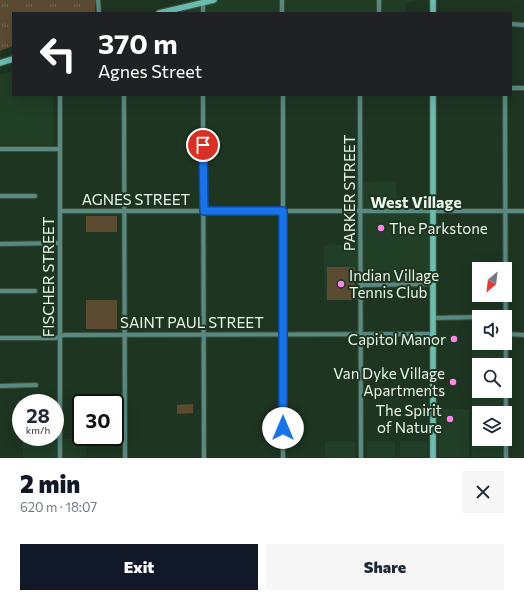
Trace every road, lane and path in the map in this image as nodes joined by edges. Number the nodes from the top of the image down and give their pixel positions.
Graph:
1 (98, 0) edge
2 (214, 0) edge
3 (282, 0) edge
4 (379, 0) edge
5 (433, 0) edge
6 (203, 3) junction
7 (99, 12) edge
8 (163, 12) edge
9 (203, 12) edge
10 (282, 12) edge
11 (379, 12) edge
12 (433, 12) edge
13 (512, 24) edge
14 (524, 25) edge
15 (12, 59) edge
16 (0, 63) edge
17 (512, 88) edge
18 (524, 88) edge
19 (60, 96) edge
20 (124, 96) edge
21 (202, 96) edge
22 (283, 96) edge
23 (360, 96) edge
24 (433, 96) edge
25 (505, 96) edge
26 (0, 149) edge
27 (60, 149) junction
28 (0, 196) edge
29 (35, 196) dead end
30 (361, 210) junction
31 (433, 210) junction
32 (60, 211) junction
33 (124, 211) junction
34 (204, 211) junction
35 (283, 211) junction
36 (505, 211) junction
37 (524, 211) edge
38 (60, 243) junction
39 (0, 244) edge
40 (361, 284) junction
41 (434, 284) junction
42 (0, 291) edge
43 (35, 291) dead end
44 (505, 310) edge
45 (434, 318) junction
46 (472, 318) edge
47 (124, 334) junction
48 (203, 334) junction
49 (283, 334) junction
50 (362, 334) junction
51 (434, 334) junction
52 (512, 334) edge
53 (524, 335) edge
54 (60, 336) junction
55 (0, 338) edge
56 (506, 350) edge
57 (36, 385) dead end
58 (0, 386) edge
59 (60, 458) edge
60 (125, 458) edge
61 (204, 458) edge
62 (283, 458) edge
63 (361, 458) edge
64 (434, 458) edge
65 (506, 458) edge

1 - 7 street
2 - 6 main road
3 - 10 street
4 - 11 street
5 - 12 main road
6 - 8 main road
6 - 9 street
13 - 14 street
15 - 16 main road
17 - 18 street
19 - 27 street, FISCHER STREET
20 - 33 street
21 - 34 street
22 - 35 street
23 - 30 street, PARKER STREET
24 - 31 main road
25 - 36 street
26 - 27 street
27 - 32 street, FISCHER STREET
28 - 29 street
30 - 31 street, AGNES STREET
30 - 35 street, AGNES STREET
30 - 40 street, PARKER STREET
31 - 36 street, AGNES STREET
31 - 41 main road
32 - 33 street, AGNES STREET
32 - 38 street, FISCHER STREET
33 - 34 street, AGNES STREET
33 - 47 street
34 - 35 street, AGNES STREET
34 - 48 street
35 - 49 street
36 - 37 street, AGNES STREET
36 - 44 street
38 - 39 street
38 - 54 street, FISCHER STREET
40 - 41 street
40 - 50 street, PARKER STREET
41 - 45 main road
42 - 43 street
45 - 46 street
45 - 51 main road
47 - 48 street, SAINT PAUL STREET
47 - 54 street, SAINT PAUL STREET
47 - 60 street
48 - 49 street, SAINT PAUL STREET
48 - 61 street
49 - 50 street, SAINT PAUL STREET
49 - 62 street
50 - 51 street, SAINT PAUL STREET
50 - 63 street, PARKER STREET
51 - 64 main road
52 - 53 street
54 - 55 street, SAINT PAUL STREET
54 - 59 street, FISCHER STREET
56 - 65 street
57 - 58 street

